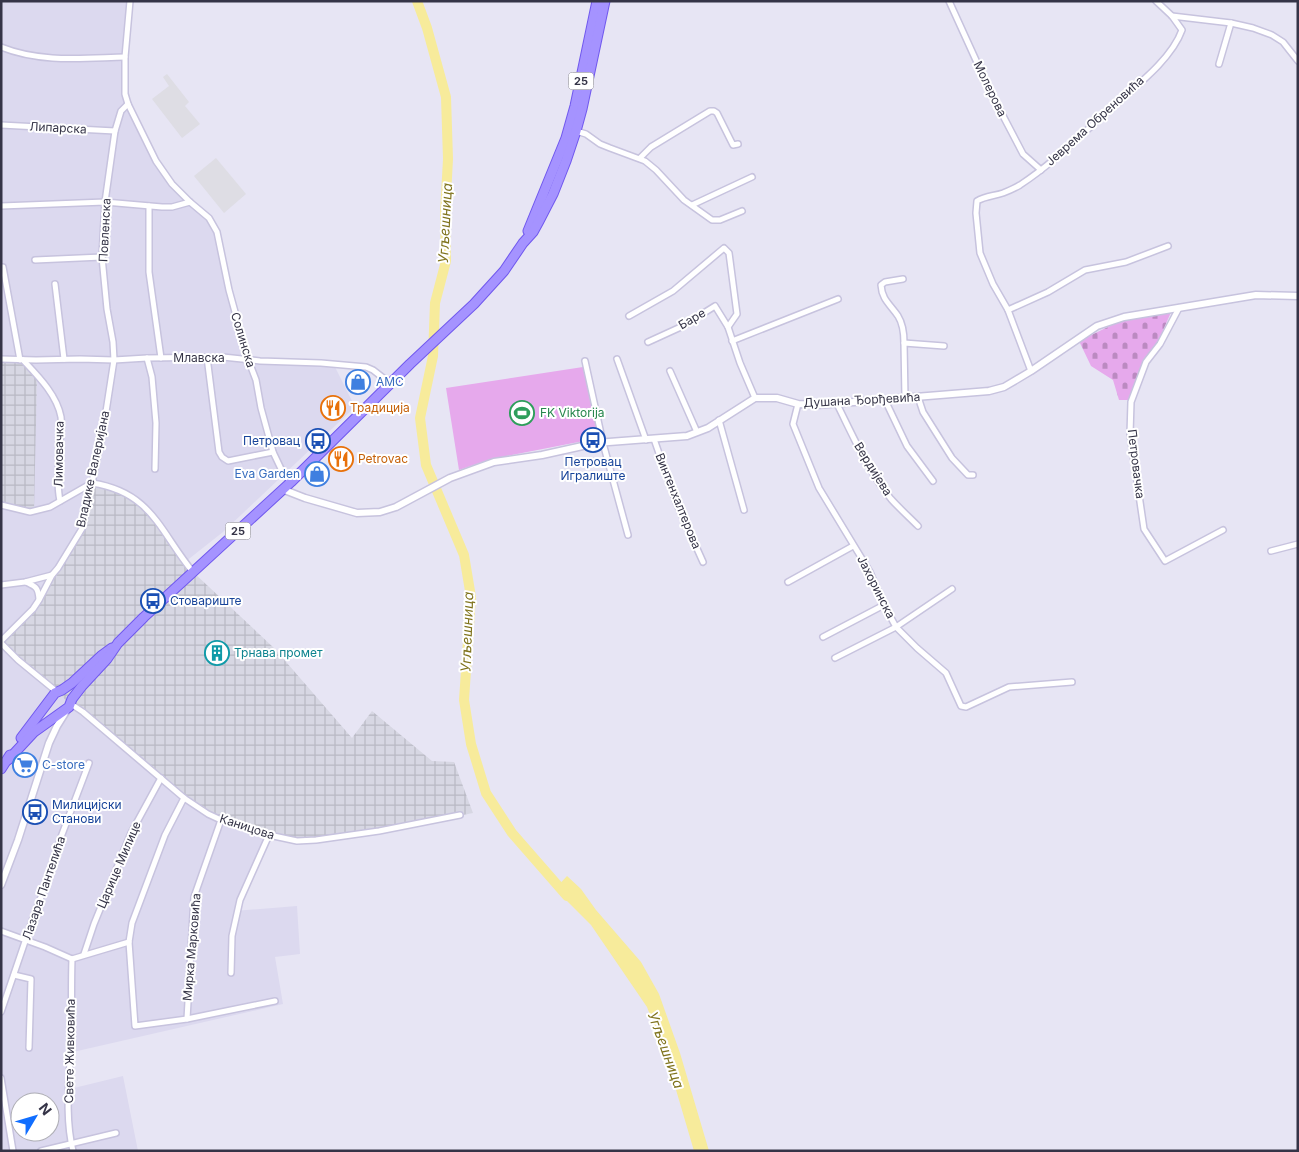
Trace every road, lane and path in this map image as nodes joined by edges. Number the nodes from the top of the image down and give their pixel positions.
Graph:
1 (130, 1) edge
2 (597, 1) edge
3 (605, 1) edge
4 (949, 1) edge
5 (1156, 1) edge
6 (1172, 16) junction
7 (1190, 19) junction
8 (1231, 23) junction
9 (1182, 30) junction
10 (1, 47) edge
11 (125, 57) junction
12 (1298, 61) edge
13 (1219, 64) dead end
14 (128, 104) junction
15 (1, 125) edge
16 (115, 131) junction
17 (576, 131) junction
18 (738, 144) dead end
19 (640, 158) junction
20 (1041, 170) junction
21 (752, 177) dead end
22 (106, 202) junction
23 (190, 202) junction
24 (692, 204) junction
25 (1, 206) edge
26 (150, 206) junction
27 (742, 211) dead end
28 (523, 243) junction
29 (1168, 246) dead end
30 (102, 258) junction
31 (35, 260) dead end
32 (2, 267) edge
33 (903, 279) dead end
34 (55, 284) dead end
35 (1298, 296) edge
36 (838, 299) dead end
37 (1179, 308) junction
38 (1008, 310) junction
39 (629, 316) dead end
40 (728, 327) junction
41 (732, 341) junction
42 (648, 342) dead end
43 (904, 343) junction
44 (944, 346) dead end
45 (206, 357) junction
46 (147, 358) junction
47 (161, 358) junction
48 (1, 359) edge
49 (64, 359) junction
50 (248, 359) junction
51 (617, 359) dead end
52 (21, 360) junction
53 (114, 360) junction
54 (585, 361) dead end
55 (670, 371) dead end
56 (1031, 371) junction
57 (391, 384) junction
58 (918, 397) junction
59 (755, 398) junction
60 (905, 398) junction
61 (885, 400) junction
62 (798, 404) junction
63 (837, 404) junction
64 (719, 420) junction
65 (697, 432) junction
66 (650, 439) junction
67 (603, 443) junction
68 (273, 452) junction
69 (155, 469) dead end
70 (973, 475) dead end
71 (933, 481) dead end
72 (291, 482) junction
73 (92, 483) junction
74 (282, 489) junction
75 (60, 501) junction
76 (1, 504) edge
77 (744, 510) dead end
78 (918, 526) dead end
79 (1222, 530) dead end
80 (628, 535) dead end
81 (1298, 544) edge
82 (853, 546) junction
83 (1271, 551) dead end
84 (703, 562) dead end
85 (193, 572) junction
86 (52, 575) junction
87 (26, 582) junction
88 (788, 582) dead end
89 (1, 585) edge
90 (952, 589) dead end
91 (39, 600) junction
92 (884, 604) junction
93 (896, 627) junction
94 (823, 637) dead end
95 (1, 642) edge
96 (118, 644) junction
97 (835, 658) dead end
98 (1072, 682) dead end
99 (57, 693) junction
100 (69, 705) junction
101 (8, 760) junction
102 (88, 764) dead end
103 (1, 769) edge
104 (161, 778) junction
105 (184, 798) junction
106 (460, 816) dead end
107 (221, 820) junction
108 (269, 835) junction
109 (1, 885) edge
110 (1, 930) edge
111 (26, 940) junction
112 (129, 942) junction
113 (84, 954) junction
114 (72, 958) junction
115 (232, 973) dead end
116 (14, 975) junction
117 (275, 1001) dead end
118 (1, 1012) edge
119 (187, 1019) junction
120 (29, 1048) dead end
121 (1, 1078) edge
122 (116, 1133) dead end
123 (72, 1144) junction
124 (13, 1151) edge
125 (41, 1151) edge
126 (74, 1151) edge

1 - 11 street, Солинска
2 - 28 main road, 25
3 - 17 main road, 25
4 - 20 street, Молерова
5 - 6 street
6 - 7 street
6 - 9 street
7 - 8 street
7 - 9 street, Јеврема Обреновића
8 - 12 street
8 - 13 street
9 - 20 street, Јеврема Обреновића
10 - 11 street
11 - 14 street, Солинска
14 - 16 street, Повленска
14 - 23 street, Солинска
15 - 16 street, Липарска
16 - 22 street, Повленска
17 - 19 street
17 - 28 main road, 25
18 - 19 street
19 - 24 street
20 - 38 street, Јеврема Обреновића
21 - 24 street
22 - 25 street
22 - 26 street
22 - 30 street, Повленска
23 - 26 street
23 - 50 street, Солинска
24 - 27 street
26 - 47 street
28 - 57 main road, 25
29 - 38 street
30 - 31 street
30 - 53 street, Повленска
32 - 52 street
33 - 43 street
34 - 49 street
35 - 37 street, Душана Ђорђевића
36 - 41 street
37 - 56 street, Душана Ђорђевића
37 - 79 street, Петровачка
38 - 56 street
39 - 40 street
40 - 41 street
40 - 42 street, Баре
41 - 59 street
43 - 44 street
43 - 60 street
45 - 47 street, Млавска
45 - 50 street, Млавска
45 - 68 street
46 - 47 street, Млавска
46 - 53 street, Млавска
46 - 69 street
48 - 52 street, Млавска
49 - 52 street, Млавска
49 - 53 street, Млавска
50 - 57 street, Млавска
50 - 68 street, Солинска
51 - 66 street, Винтенхалтерова
52 - 75 street, Лимовачка
53 - 73 street, Владике Валеријана
54 - 67 street
55 - 65 street
56 - 58 street, Душана Ђорђевића
57 - 72 main road, 25
58 - 60 street, Душана Ђорђевића
58 - 70 street
59 - 62 street, Душана Ђорђевића
59 - 64 street
60 - 61 street, Душана Ђорђевића
61 - 63 street, Душана Ђорђевића
61 - 71 street
62 - 63 street, Душана Ђорђевића
62 - 82 street, Јахоринска
63 - 78 street, Вердијева
64 - 65 street
64 - 77 street
65 - 66 street
66 - 67 street
66 - 84 street, Винтенхалтерова
67 - 74 street
67 - 80 street
68 - 72 street, Солинска
72 - 74 main road, 25
73 - 75 street
73 - 85 street
73 - 86 street, Владике Валеријана
74 - 85 main road, 25
75 - 76 street
81 - 83 street
82 - 88 street
82 - 92 street, Јахоринска
85 - 96 main road, 25
86 - 87 street
86 - 91 street, Владике Валеријана
87 - 89 street
87 - 91 street
90 - 93 street
91 - 95 street, Владике Валеријана
92 - 93 street, Јахоринска
92 - 94 street
93 - 97 street
93 - 98 street, Јахоринска
95 - 99 street
96 - 99 main road, 25
96 - 100 main road, 25
99 - 100 main road
99 - 100 main road
99 - 101 main road, 25
100 - 101 main road, 25
100 - 104 street, Каницова
100 - 109 street
101 - 103 main road, 25
102 - 111 street, Лазара Пантелића
104 - 105 street, Каницова
104 - 113 street, Царице Милице
105 - 107 street, Каницова
105 - 112 street
106 - 108 street, Каницова
107 - 108 street, Каницова
107 - 119 street, Мирка Марковића
108 - 115 street
110 - 111 street
111 - 114 street
111 - 116 street, Лазара Пантелића
112 - 113 street
112 - 119 street, Мирка Марковића
113 - 114 street
114 - 123 street, Свете Живковића
116 - 118 street, Лазара Пантелића
116 - 120 street
117 - 119 street, Мирка Марковића
121 - 124 street
122 - 123 street
123 - 125 street
123 - 126 street, Свете Живковића

